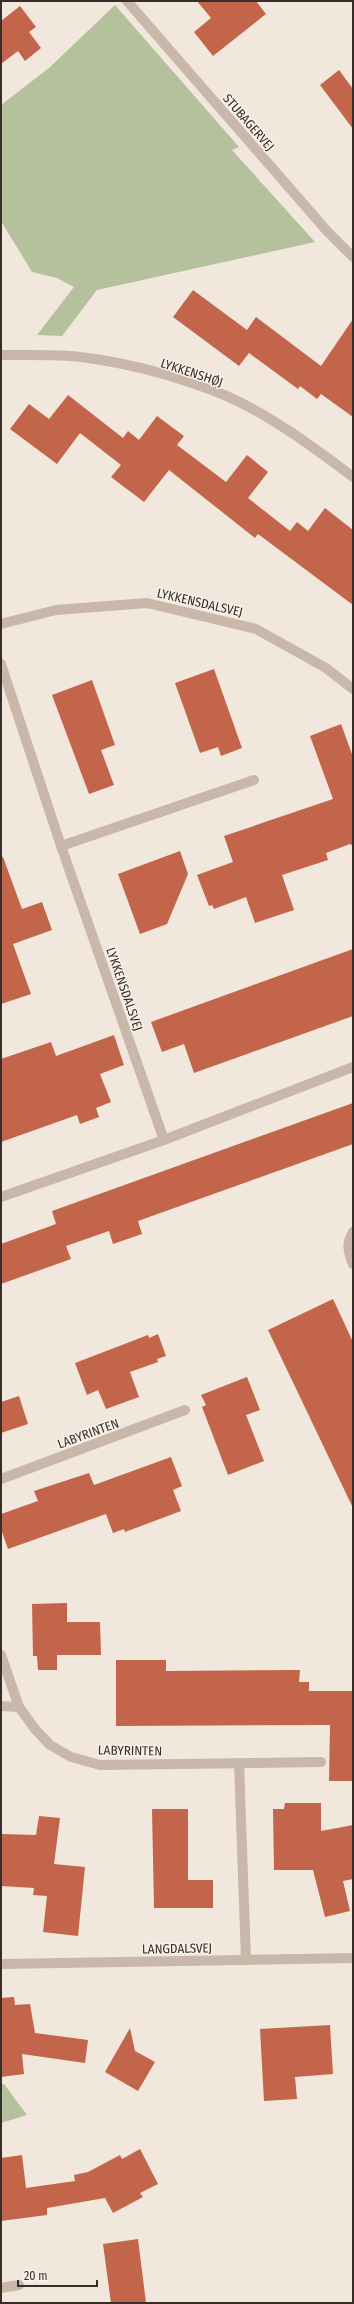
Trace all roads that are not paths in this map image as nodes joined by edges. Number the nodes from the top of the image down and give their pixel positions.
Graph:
1 (127, 1) edge
2 (353, 257) edge
3 (1, 355) edge
4 (353, 477) edge
5 (1, 624) edge
6 (1, 664) edge
7 (353, 689) edge
8 (254, 780) dead end
9 (61, 846) junction
10 (353, 1067) edge
11 (164, 1140) junction
12 (1, 1197) edge
13 (353, 1232) edge
14 (353, 1264) edge
15 (185, 1410) dead end
16 (1, 1479) edge
17 (1, 1655) edge
18 (1, 1706) edge
19 (18, 1707) junction
20 (321, 1762) dead end
21 (239, 1763) junction
22 (353, 1958) edge
23 (246, 1960) junction
24 (1, 1964) edge
25 (19, 2286) dead end
26 (1, 2288) edge

1 - 2 street, STUBAGERVEJ
3 - 4 street, LYKKENSHØJ
5 - 7 street, LYKKENSDALSVEJ
6 - 9 street, LYKKENSDALSVEJ
8 - 9 street
9 - 11 street, LYKKENSDALSVEJ
10 - 11 street
11 - 12 street
13 - 14 street
15 - 16 street, LABYRINTEN
17 - 19 street, LABYRINTEN
18 - 19 street
19 - 21 street, LABYRINTEN
20 - 21 street, LABYRINTEN
21 - 23 street
22 - 23 street, LANGDALSVEJ
23 - 24 street, LANGDALSVEJ
25 - 26 street

